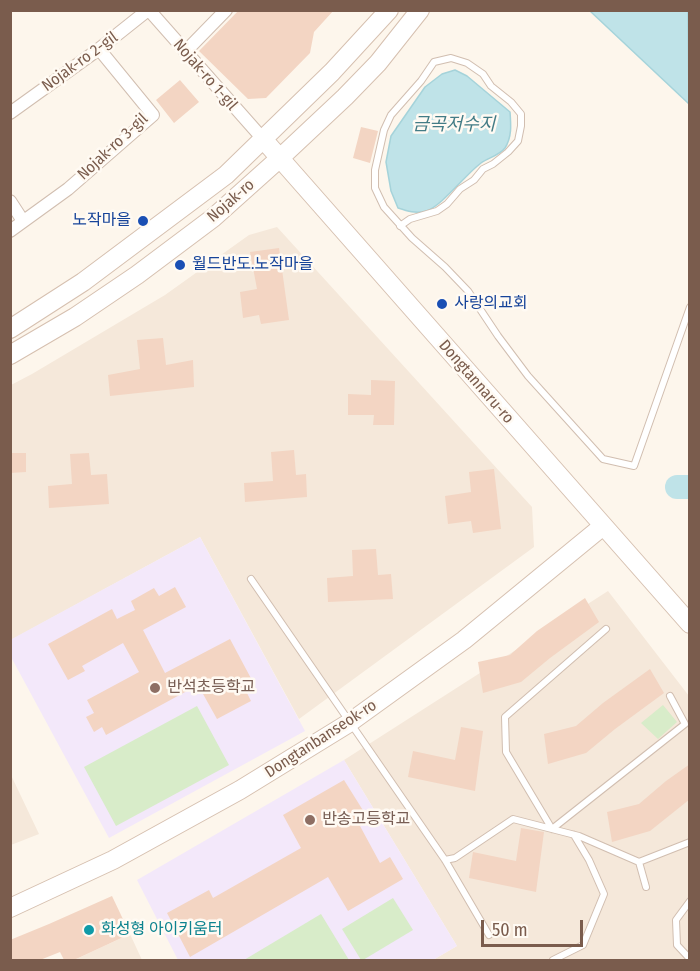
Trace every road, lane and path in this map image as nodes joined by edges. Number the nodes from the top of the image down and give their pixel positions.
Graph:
1 (148, 10) edge
2 (226, 10) edge
3 (420, 10) edge
4 (389, 11) edge
5 (99, 49) junction
6 (185, 52) junction
7 (319, 85) junction
8 (337, 105) junction
9 (10, 113) edge
10 (263, 139) junction
11 (280, 158) junction
12 (196, 198) junction
13 (10, 201) edge
14 (213, 218) junction
15 (23, 221) junction
16 (400, 226) junction
17 (10, 231) edge
18 (690, 307) edge
19 (10, 329) edge
20 (10, 355) edge
21 (603, 526) junction
22 (251, 579) dead end
23 (690, 624) edge
24 (606, 628) dead end
25 (670, 696) dead end
26 (350, 723) junction
27 (552, 829) junction
28 (574, 835) junction
29 (690, 842) edge
30 (445, 860) junction
31 (639, 862) junction
32 (646, 887) dead end
33 (690, 901) edge
34 (10, 908) edge
35 (489, 935) dead end
36 (690, 959) edge
37 (553, 960) edge

1 - 5 street, Nojak-ro 2-gil
1 - 6 street, Nojak-ro 1-gil
2 - 6 street
3 - 8 street, Nojak-ro
4 - 7 street, Nojak-ro
5 - 9 street, Nojak-ro 2-gil
5 - 15 street, Nojak-ro 3-gil
6 - 10 street, Nojak-ro 1-gil
7 - 8 street
7 - 10 street, Nojak-ro
8 - 11 street, Nojak-ro
10 - 11 street, Dongtannaru-ro
10 - 12 street, Nojak-ro
11 - 14 street, Nojak-ro
11 - 21 street, Dongtannaru-ro
12 - 14 street
12 - 19 street, Nojak-ro
13 - 15 street
14 - 20 street, Nojak-ro
15 - 17 street, Nojak-ro 3-gil
16 - 16 lane
16 - 18 lane
21 - 23 street, Dongtannaru-ro
21 - 26 street, Dongtanbanseok-ro
22 - 26 lane
24 - 27 lane
25 - 27 lane
26 - 30 lane
26 - 34 street, Dongtanbanseok-ro
27 - 28 lane
27 - 30 lane
28 - 31 lane
28 - 37 lane
29 - 31 lane
30 - 35 lane
31 - 32 lane
33 - 36 lane

